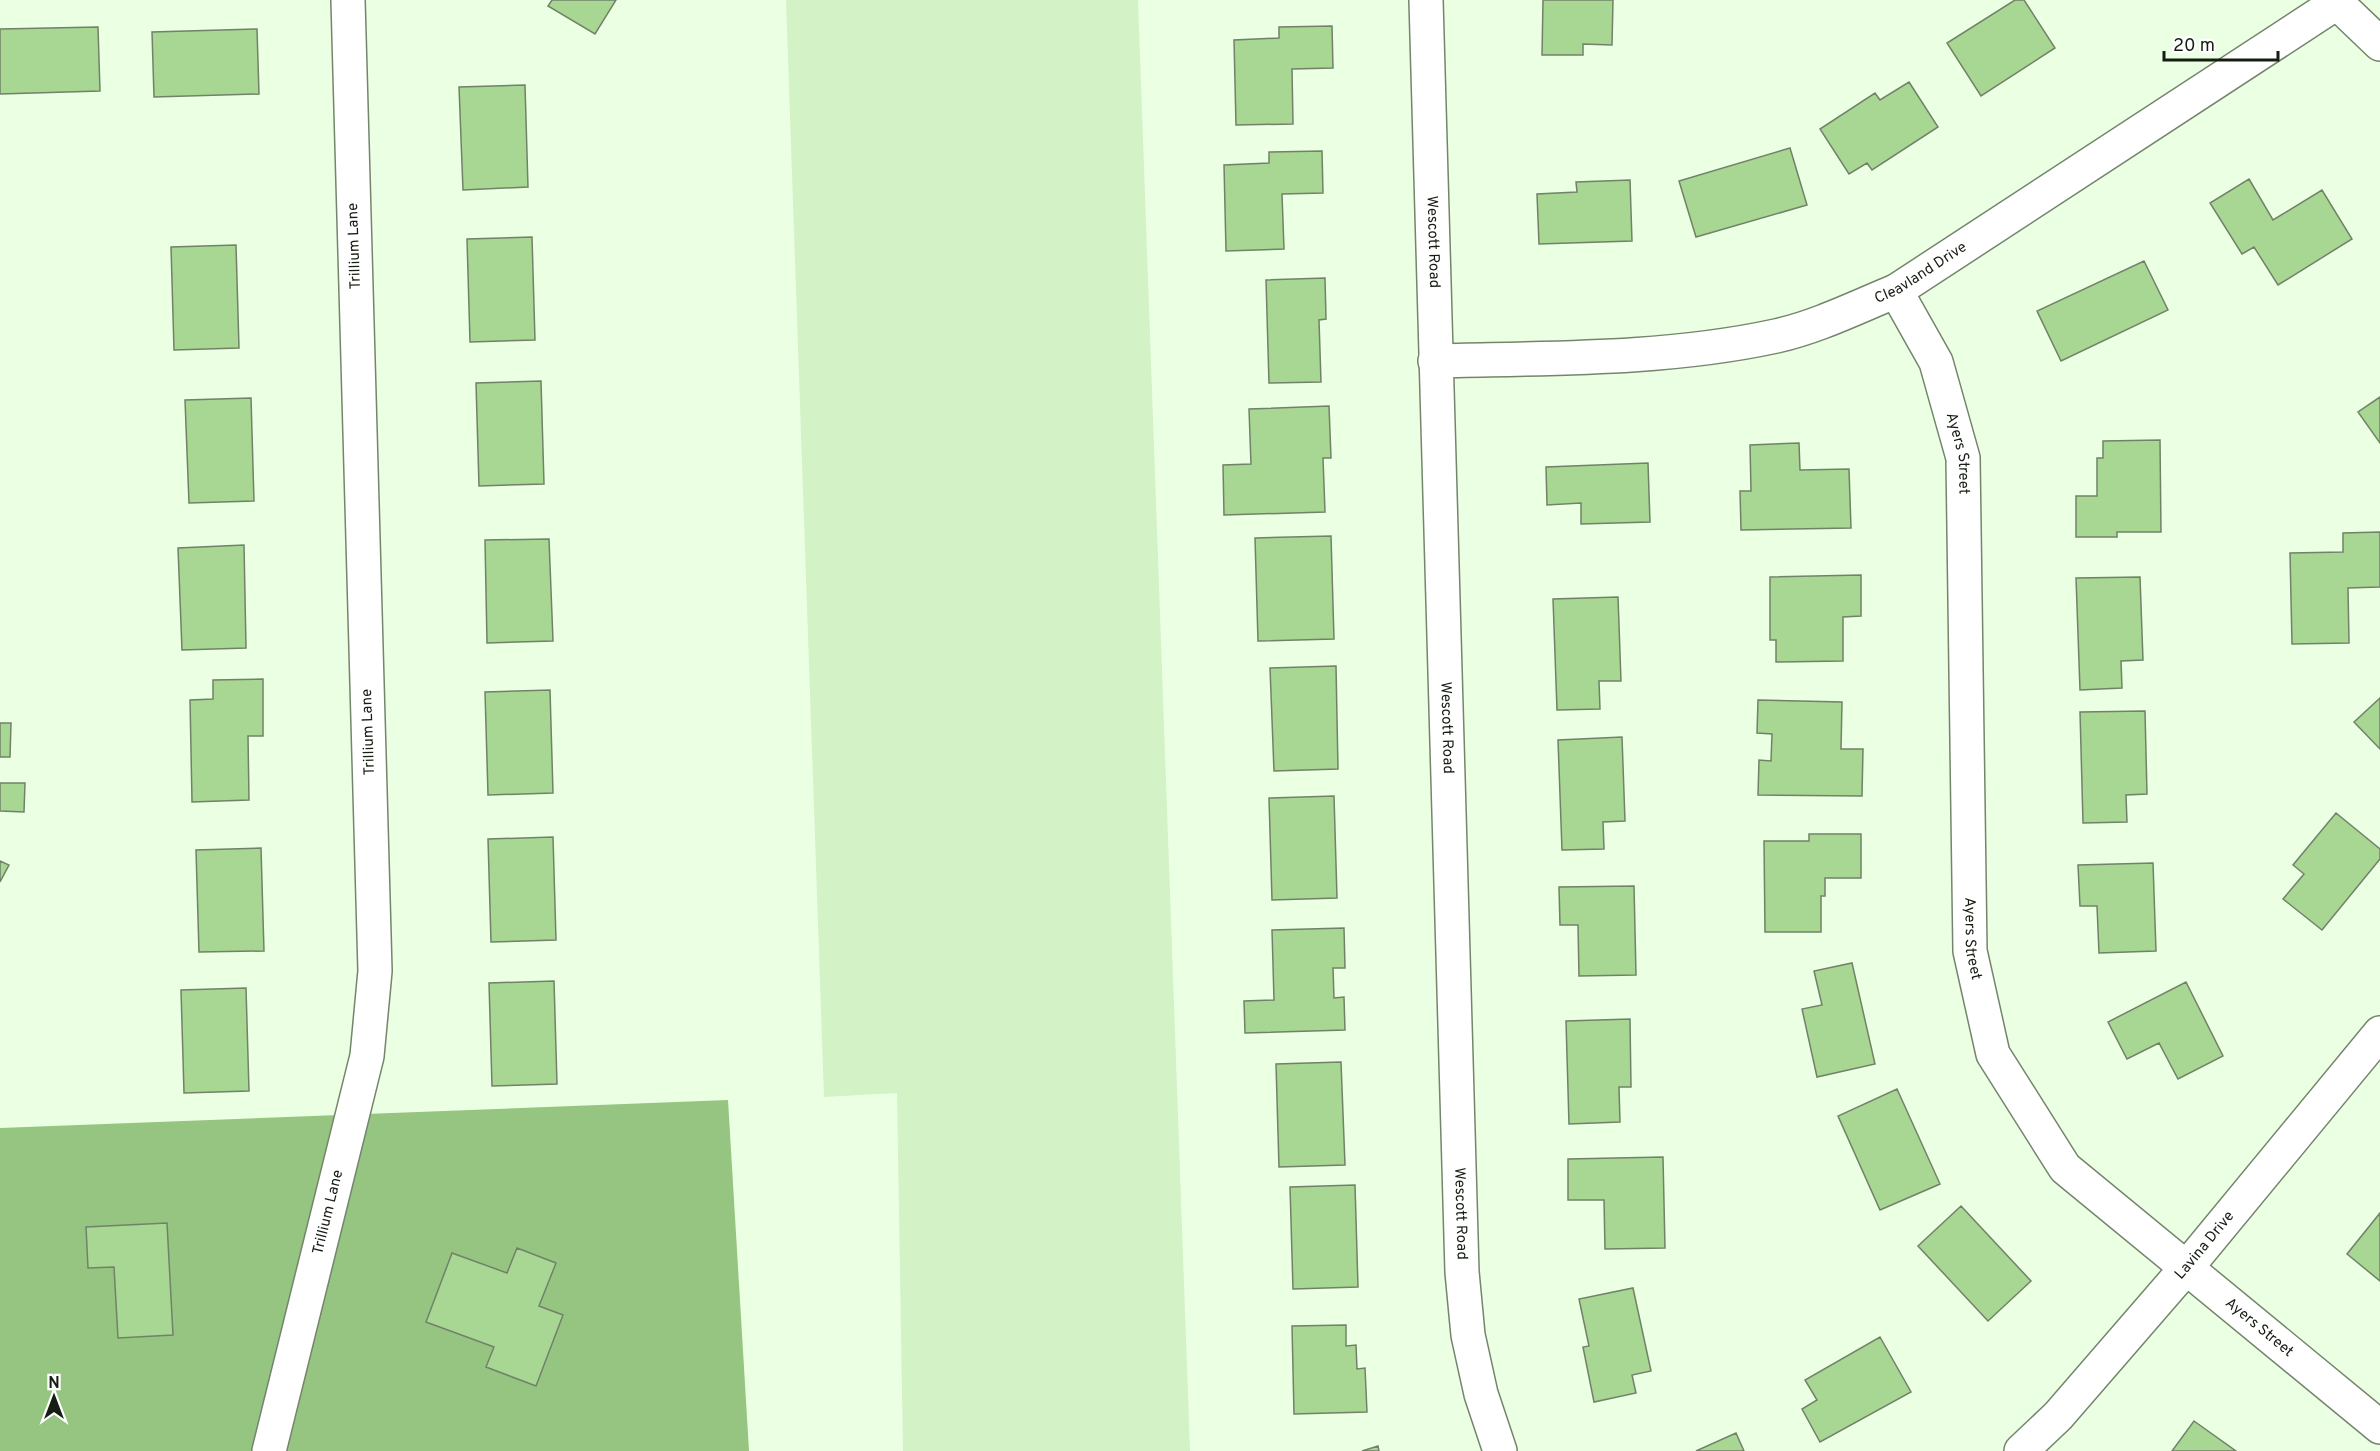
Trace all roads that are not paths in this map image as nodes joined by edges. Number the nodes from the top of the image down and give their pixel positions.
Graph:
1 (348, 0) edge
2 (1426, 0) edge
3 (2337, 1) edge
4 (2380, 44) edge
5 (1896, 291) junction
6 (1436, 361) junction
7 (2380, 1033) edge
8 (2187, 1267) junction
9 (2380, 1426) edge
10 (269, 1451) edge
11 (1500, 1451) edge
12 (2021, 1451) edge

1 - 10 street, Trillium Lane
2 - 6 street, Wescott Road
3 - 4 street
3 - 5 street, Cleavland Drive
5 - 6 street, Cleavland Drive
5 - 8 street, Ayers Street
6 - 11 street, Wescott Road
7 - 8 street, Lavina Drive
8 - 9 street, Ayers Street
8 - 12 street, Lavina Drive

